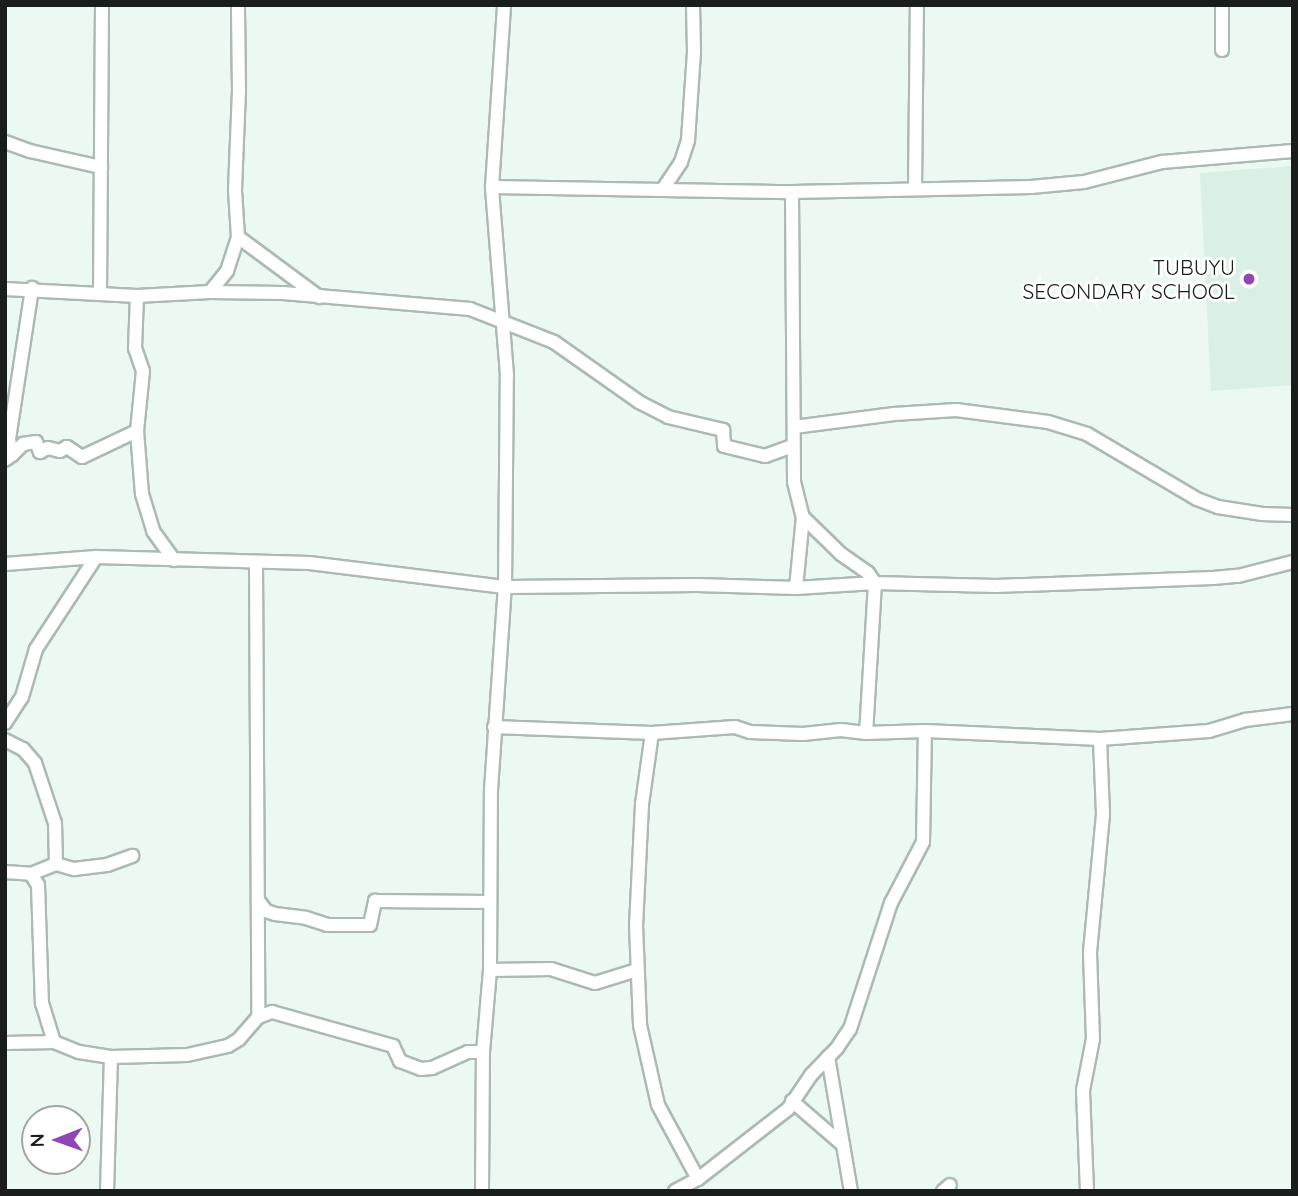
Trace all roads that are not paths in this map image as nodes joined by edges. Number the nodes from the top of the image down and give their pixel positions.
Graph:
1 (102, 5) edge
2 (238, 5) edge
3 (504, 5) edge
4 (693, 5) edge
5 (916, 5) edge
6 (1222, 5) edge
7 (1222, 50) dead end
8 (5, 142) edge
9 (1293, 151) edge
10 (101, 167) junction
11 (492, 187) junction
12 (915, 188) junction
13 (663, 189) junction
14 (792, 192) junction
15 (238, 237) junction
16 (32, 288) junction
17 (5, 289) edge
18 (100, 292) junction
19 (210, 292) junction
20 (137, 296) junction
21 (319, 297) junction
22 (502, 320) junction
23 (794, 427) junction
24 (137, 431) junction
25 (793, 446) junction
26 (9, 458) edge
27 (1293, 515) edge
28 (803, 517) junction
29 (96, 557) junction
30 (174, 560) junction
31 (256, 562) junction
32 (1293, 562) edge
33 (5, 564) edge
34 (874, 583) junction
35 (505, 587) junction
36 (796, 588) junction
37 (1293, 714) edge
38 (5, 723) edge
39 (494, 727) junction
40 (925, 730) junction
41 (652, 733) junction
42 (866, 733) junction
43 (1100, 739) junction
44 (5, 740) edge
45 (132, 856) dead end
46 (56, 864) junction
47 (5, 872) edge
48 (31, 874) junction
49 (258, 900) junction
50 (489, 902) junction
51 (490, 970) junction
52 (637, 970) junction
53 (258, 1017) junction
54 (5, 1042) edge
55 (54, 1042) junction
56 (483, 1052) junction
57 (111, 1057) junction
58 (828, 1057) junction
59 (792, 1101) junction
60 (843, 1145) junction
61 (698, 1179) junction
62 (485, 1187) edge
63 (107, 1191) edge
64 (675, 1191) edge
65 (851, 1191) edge
66 (1087, 1191) edge

1 - 10 street
2 - 15 street
3 - 11 street
4 - 13 street
5 - 12 street
6 - 7 street
8 - 10 street
9 - 12 street
10 - 18 street
11 - 13 street
11 - 22 street
12 - 14 street
13 - 14 street
14 - 23 street
15 - 19 street
15 - 21 street
16 - 17 street
16 - 18 street
16 - 26 street
18 - 20 street
19 - 20 street
19 - 21 street
20 - 24 street
21 - 22 street
22 - 25 street
22 - 35 street
23 - 25 street
23 - 27 street
24 - 26 street
24 - 30 street
25 - 28 street
28 - 34 street
28 - 36 street
29 - 30 street
29 - 33 street
29 - 38 street
30 - 31 street
31 - 35 street
31 - 49 street
32 - 34 street
34 - 36 street
34 - 42 street
35 - 36 street
35 - 39 street
37 - 43 street
39 - 41 street
39 - 50 street
40 - 42 street
40 - 43 street
40 - 58 street
41 - 42 street
41 - 52 street
43 - 66 street
44 - 46 street
45 - 46 street
46 - 48 street
47 - 48 street
48 - 55 street
49 - 50 street
49 - 53 street
50 - 51 street
51 - 52 street
51 - 56 street
52 - 61 street
53 - 56 street
53 - 57 street
54 - 55 street
55 - 57 street
56 - 62 street
57 - 63 street
58 - 59 street
58 - 60 street
59 - 60 street
59 - 61 street
60 - 65 street
61 - 64 street

